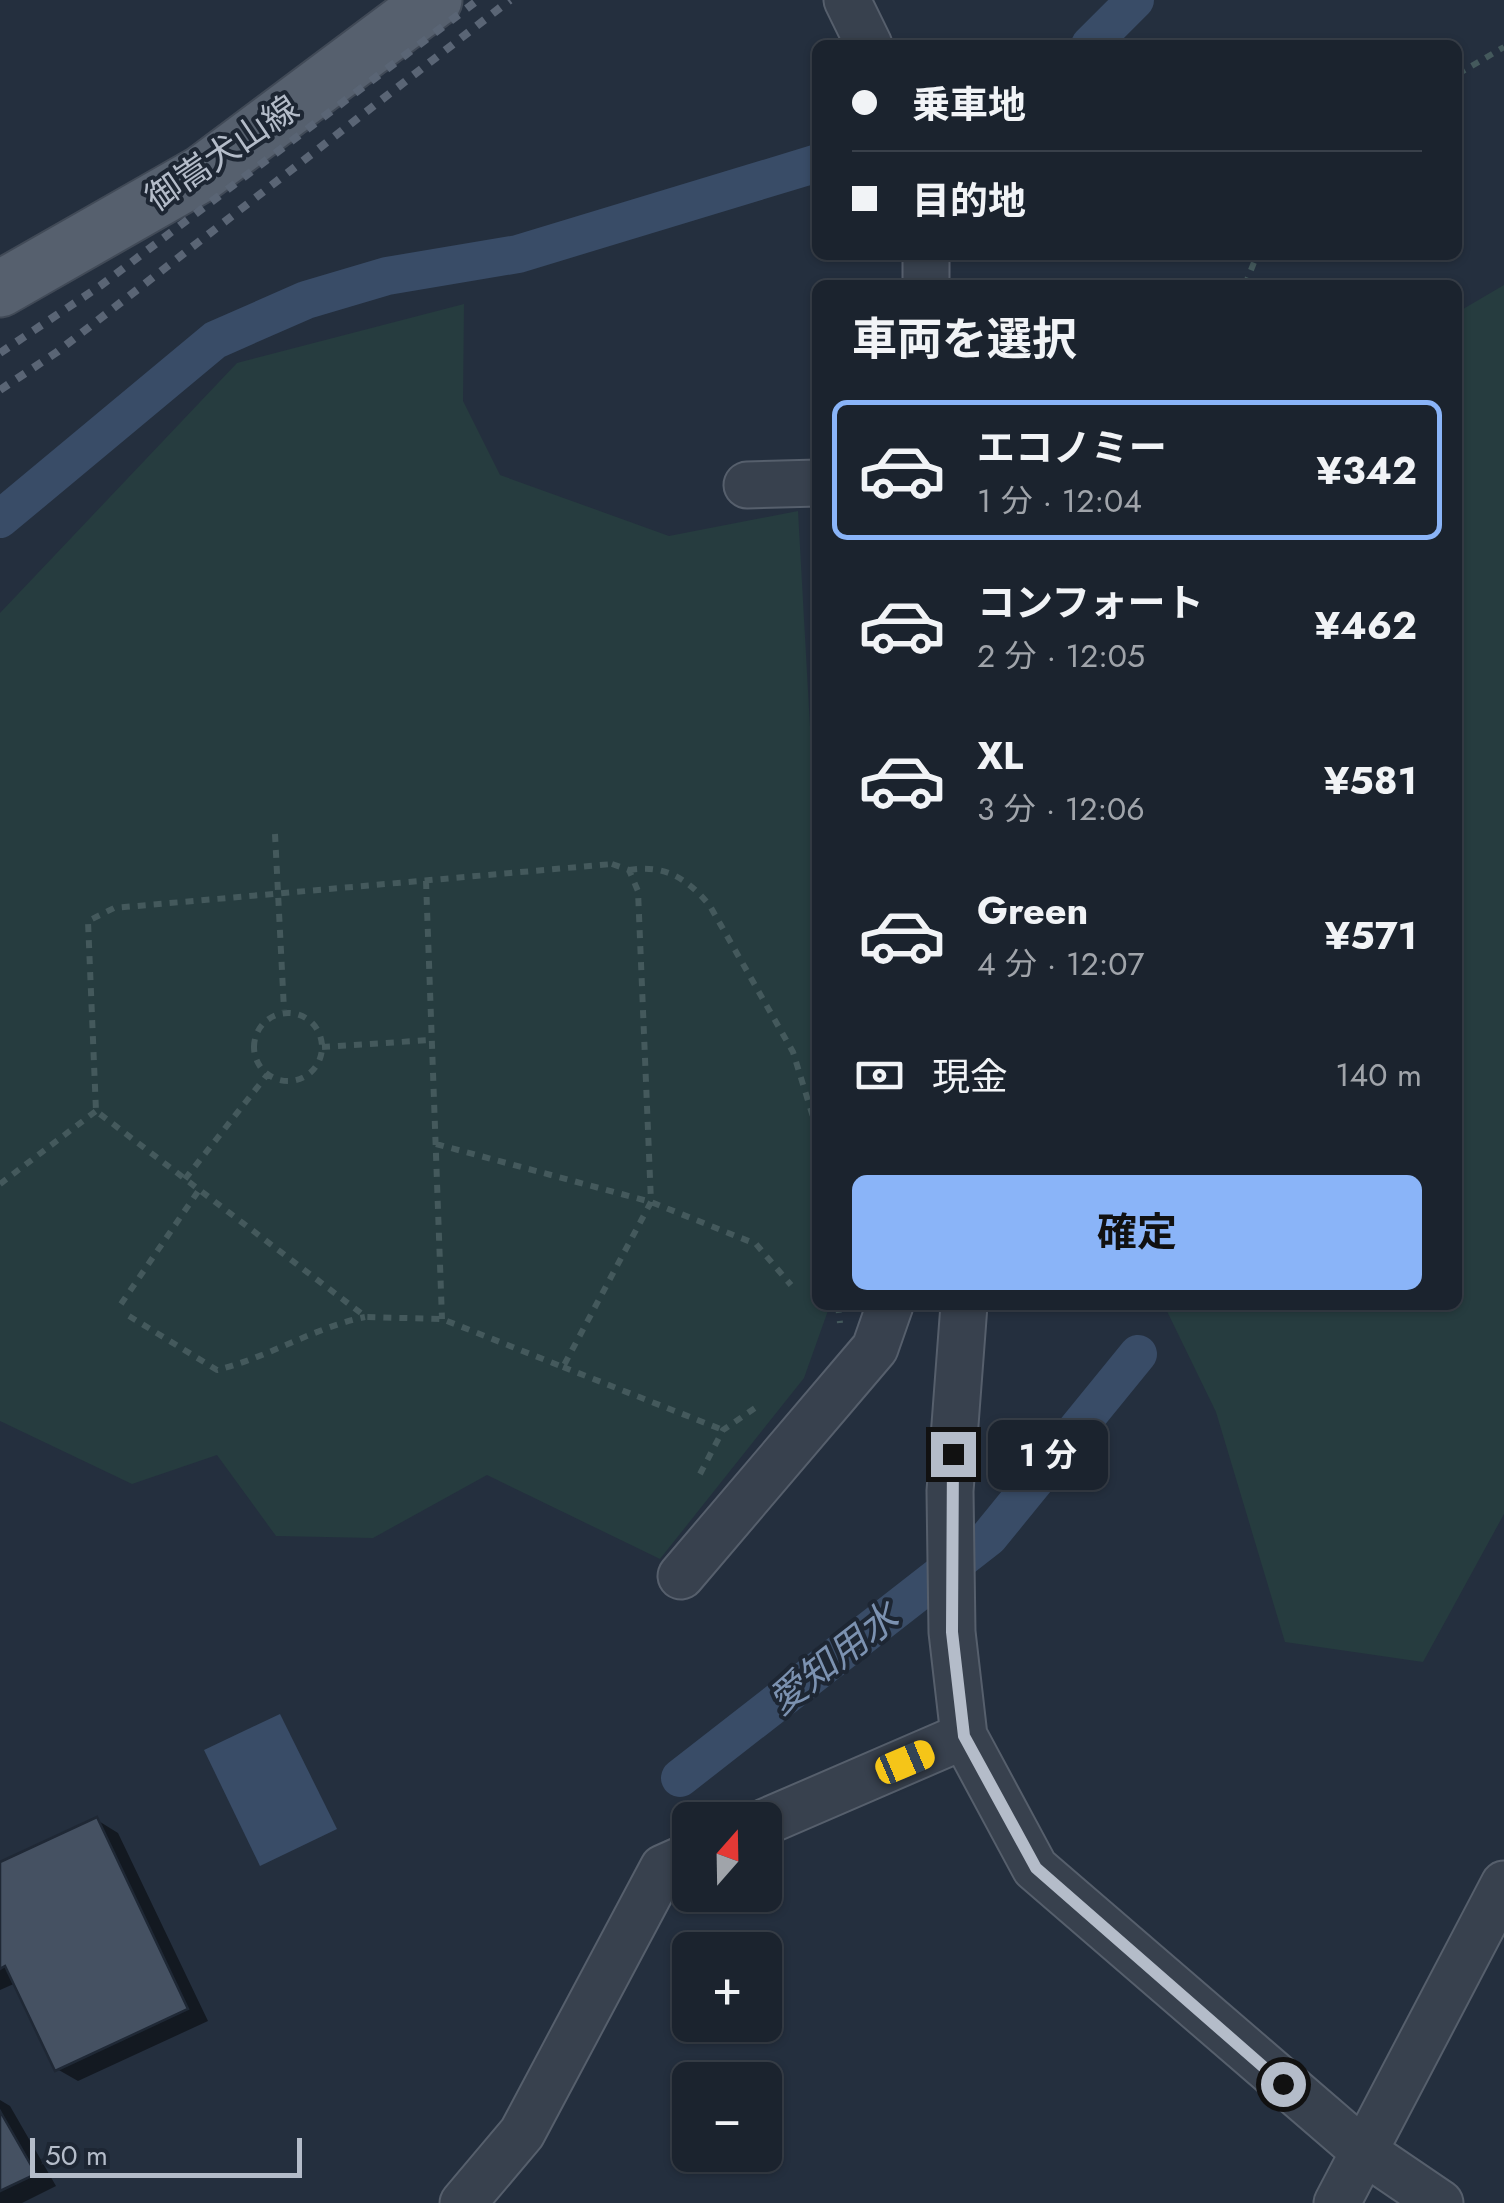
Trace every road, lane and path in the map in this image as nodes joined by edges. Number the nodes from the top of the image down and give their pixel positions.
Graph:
1 (434, 0) edge
2 (847, 0) edge
3 (866, 40) edge
4 (1504, 47) edge
5 (1462, 72) edge
6 (0, 290) edge
7 (812, 483) edge
8 (747, 485) dead end
9 (275, 834) dead end
10 (628, 870) junction
11 (426, 881) junction
12 (278, 894) junction
13 (284, 1010) junction
14 (432, 1040) junction
15 (322, 1047) junction
16 (267, 1075) junction
17 (96, 1111) junction
18 (812, 1114) edge
19 (436, 1144) junction
20 (184, 1179) junction
21 (0, 1184) edge
22 (198, 1190) junction
23 (651, 1202) junction
24 (792, 1286) dead end
25 (120, 1304) dead end
26 (888, 1310) edge
27 (964, 1310) edge
28 (129, 1316) dead end
29 (366, 1317) junction
30 (442, 1319) junction
31 (563, 1367) junction
32 (758, 1406) dead end
33 (723, 1430) junction
34 (700, 1474) dead end
35 (681, 1576) dead end
36 (964, 1736) junction
37 (782, 1815) edge
38 (672, 1864) edge
39 (1504, 1884) edge
40 (1362, 2150) junction
41 (464, 2203) edge
42 (1337, 2203) edge
43 (1440, 2203) edge

1 - 6 main road, 御嵩犬山線
2 - 3 street
4 - 5 path
7 - 8 street
9 - 12 path
10 - 11 path
10 - 18 path
10 - 23 path
11 - 12 path
11 - 14 path
12 - 13 path
12 - 17 path
13 - 15 path
13 - 16 path
14 - 15 path
14 - 19 path
15 - 16 path
16 - 20 path
17 - 20 path
17 - 21 path
19 - 23 path
19 - 30 path
20 - 22 path
22 - 25 path
22 - 29 path
23 - 24 path
23 - 31 path
26 - 35 street
27 - 36 street
28 - 29 path
29 - 30 path
30 - 31 path
31 - 33 path
32 - 33 path
33 - 34 path
36 - 37 street
36 - 40 street
38 - 41 street
39 - 40 street
40 - 42 street
40 - 43 street

